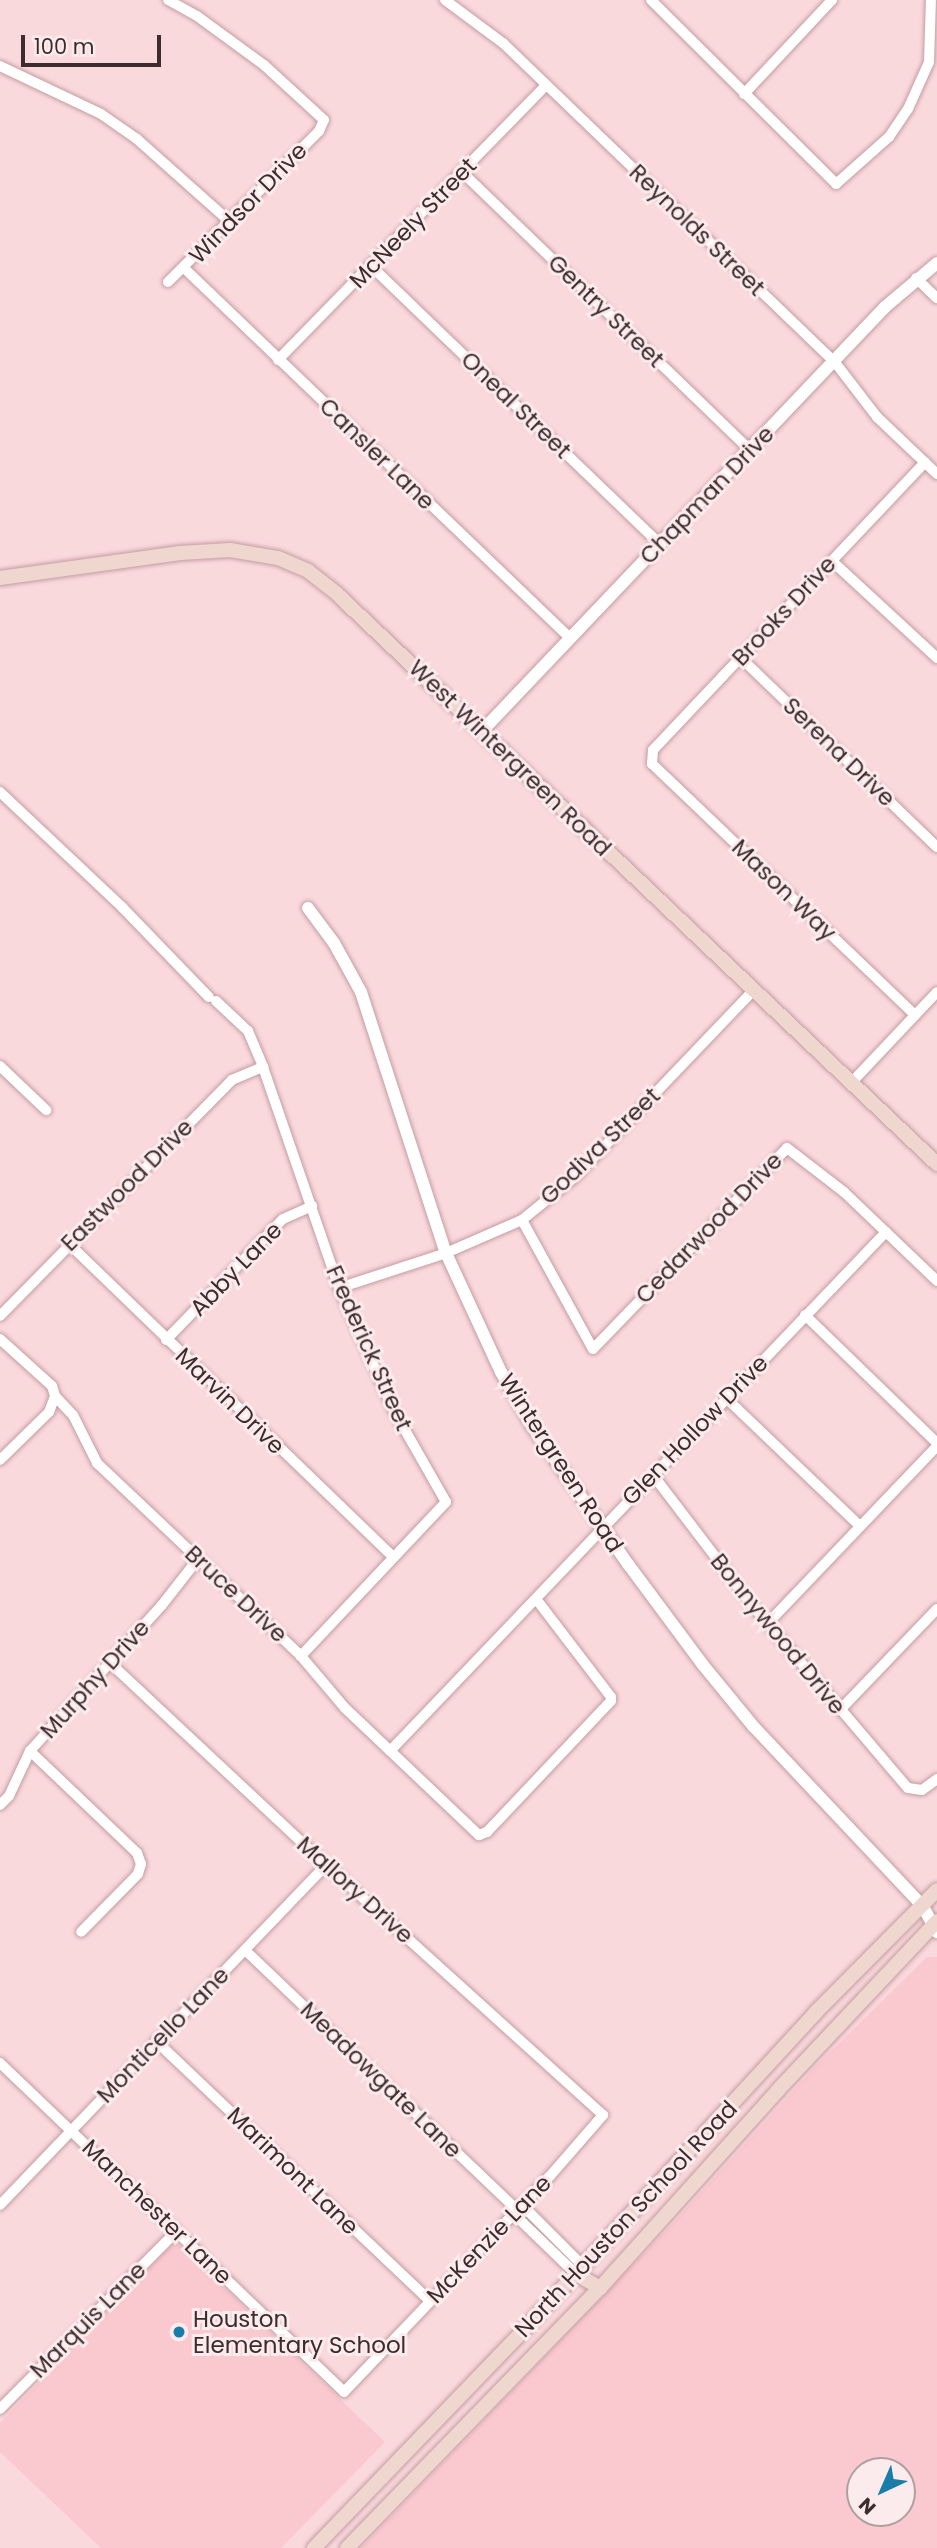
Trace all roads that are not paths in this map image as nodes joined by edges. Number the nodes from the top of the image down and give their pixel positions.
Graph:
1 (169, 0) edge
2 (445, 0) edge
3 (651, 0) edge
4 (670, 0) edge
5 (832, 0) edge
6 (931, 0) edge
7 (661, 10) junction
8 (0, 66) edge
9 (546, 85) junction
10 (744, 94) junction
11 (462, 172) junction
12 (230, 222) junction
13 (937, 263) edge
14 (371, 266) junction
15 (184, 268) junction
16 (916, 278) junction
17 (168, 282) dead end
18 (937, 298) edge
19 (278, 360) junction
20 (834, 361) junction
21 (750, 450) junction
22 (925, 462) junction
23 (937, 474) edge
24 (660, 544) junction
25 (832, 561) junction
26 (0, 578) edge
27 (570, 638) junction
28 (741, 657) junction
29 (937, 658) edge
30 (482, 731) junction
31 (653, 764) joint
32 (0, 792) edge
33 (937, 847) edge
34 (308, 908) dead end
35 (754, 990) junction
36 (937, 992) edge
37 (915, 1015) junction
38 (0, 1066) edge
39 (264, 1067) junction
40 (852, 1083) junction
41 (46, 1110) dead end
42 (937, 1164) edge
43 (312, 1206) junction
44 (522, 1220) junction
45 (886, 1232) junction
46 (68, 1244) junction
47 (446, 1253) junction
48 (937, 1281) edge
49 (339, 1288) junction
50 (0, 1315) edge
51 (806, 1315) junction
52 (0, 1339) edge
53 (166, 1340) junction
54 (55, 1396) junction
55 (726, 1398) junction
56 (937, 1445) edge
57 (0, 1460) edge
58 (653, 1475) junction
59 (860, 1526) junction
60 (602, 1528) junction
61 (393, 1557) junction
62 (198, 1559) junction
63 (536, 1599) junction
64 (937, 1609) edge
65 (768, 1623) junction
66 (301, 1656) junction
67 (110, 1663) junction
68 (840, 1710) junction
69 (30, 1751) junction
70 (390, 1751) junction
71 (937, 1779) edge
72 (0, 1805) edge
73 (326, 1865) junction
74 (937, 1890) edge
75 (922, 1905) junction
76 (935, 1927) edge
77 (81, 1932) dead end
78 (244, 1950) junction
79 (156, 2041) junction
80 (0, 2063) edge
81 (603, 2115) joint
82 (72, 2130) junction
83 (0, 2204) edge
84 (517, 2210) junction
85 (177, 2231) junction
86 (580, 2270) junction
87 (600, 2288) junction
88 (430, 2301) junction
89 (344, 2392) joint
90 (0, 2409) edge
91 (314, 2548) edge
92 (346, 2548) edge

1 - 12 street, Windsor Drive
2 - 9 street, Reynolds Street
3 - 7 street
4 - 7 street
5 - 10 street
6 - 10 street
7 - 10 street
8 - 12 street
9 - 11 street, McNeely Street
9 - 20 street, Reynolds Street
11 - 14 street, McNeely Street
11 - 21 street, Gentry Street
12 - 15 street, Windsor Drive
13 - 16 street, Chapman Drive
14 - 19 street, McNeely Street
14 - 24 street, Oneal Street
15 - 17 street, Windsor Drive
15 - 19 street, Cansler Lane
16 - 18 street
16 - 20 street, Chapman Drive
19 - 27 street, Cansler Lane
20 - 21 street, Chapman Drive
20 - 22 street, Reynolds Street
21 - 24 street, Chapman Drive
22 - 23 street, Reynolds Street
22 - 25 street, Brooks Drive
24 - 27 street, Chapman Drive
25 - 28 street, Brooks Drive
25 - 29 street
26 - 30 main road, West Wintergreen Road
27 - 30 street, Chapman Drive
28 - 31 street, Brooks Drive
28 - 33 street, Serena Drive
30 - 35 main road, West Wintergreen Road
31 - 37 street, Mason Way
32 - 39 street, Frederick Street
34 - 47 street, Wintergreen Road
35 - 40 main road, West Wintergreen Road
35 - 44 street, Godiva Street
36 - 37 street
37 - 40 street
38 - 41 street
39 - 43 street, Frederick Street
39 - 46 street, Eastwood Drive
40 - 42 main road, West Wintergreen Road
43 - 49 street, Frederick Street
43 - 53 street, Abby Lane
44 - 45 street, Cedarwood Drive
44 - 47 street, Godiva Street
45 - 48 street, Cedarwood Drive
45 - 51 street, Glen Hollow Drive
46 - 50 street, Eastwood Drive
46 - 53 street, Marvin Drive
47 - 49 street, Godiva Street
47 - 60 street, Wintergreen Road
49 - 61 street, Frederick Street
51 - 55 street, Glen Hollow Drive
51 - 56 street
52 - 54 street, Bruce Drive
53 - 61 street, Marvin Drive
54 - 57 street
54 - 62 street, Bruce Drive
55 - 58 street, Glen Hollow Drive
55 - 59 street
56 - 59 street
58 - 60 street, Glen Hollow Drive
58 - 65 street, Bonnywood Drive
59 - 65 street
60 - 63 street, Glen Hollow Drive
60 - 75 street, Wintergreen Road
61 - 66 street, Frederick Street
62 - 66 street, Bruce Drive
62 - 67 street, Murphy Drive
63 - 70 street, Glen Hollow Drive
63 - 70 street, Bruce Drive
64 - 68 street
65 - 68 street, Bonnywood Drive
66 - 70 street, Bruce Drive
67 - 69 street, Murphy Drive
67 - 73 street, Mallory Drive
68 - 71 street, Bonnywood Drive
69 - 72 street, Murphy Drive
69 - 77 street
73 - 78 street, Monticello Lane
73 - 81 street, Mallory Drive
74 - 75 main road, North Houston School Road
75 - 76 street
75 - 86 main road, North Houston School Road
76 - 87 main road, North Houston School Road
78 - 79 street, Monticello Lane
78 - 84 street, Meadowgate Lane
79 - 82 street, Monticello Lane
79 - 88 street, Marimont Lane
80 - 82 street, Manchester Lane
81 - 84 street, McKenzie Lane
82 - 83 street, Monticello Lane
82 - 85 street, Manchester Lane
84 - 86 street, Meadowgate Lane
84 - 88 street, McKenzie Lane
85 - 89 street, Manchester Lane
85 - 90 street, Marquis Lane
86 - 87 main road
86 - 91 main road, North Houston School Road
87 - 92 main road, North Houston School Road
88 - 89 street, McKenzie Lane

